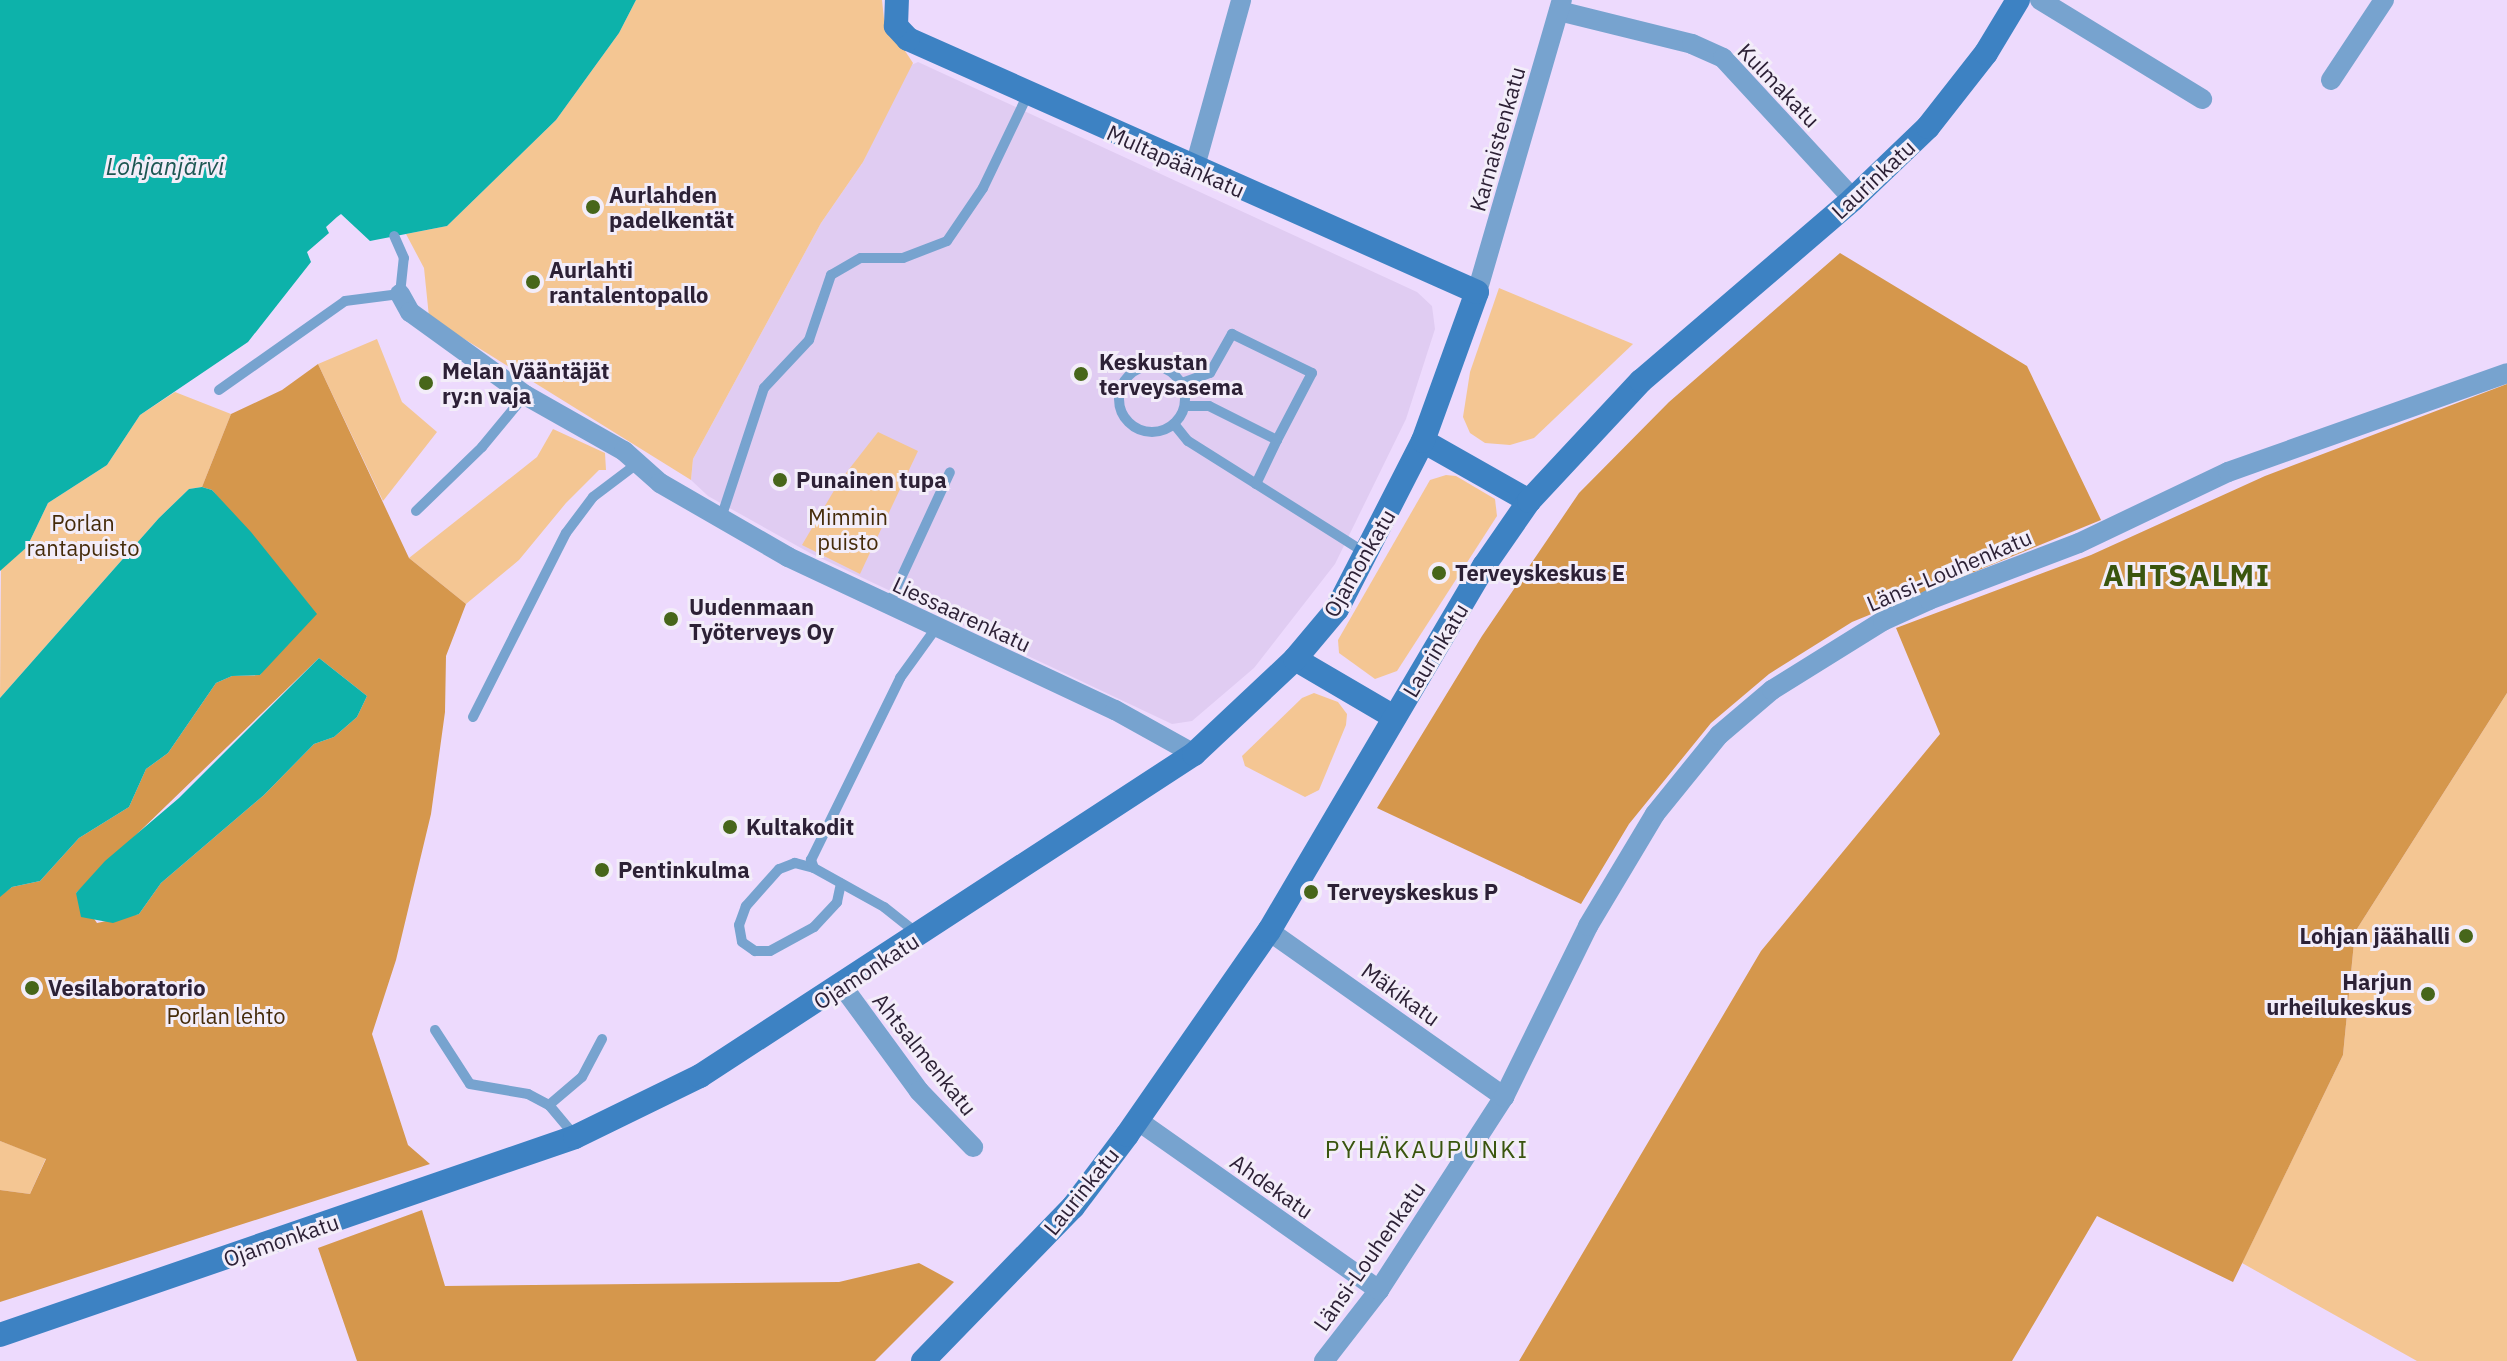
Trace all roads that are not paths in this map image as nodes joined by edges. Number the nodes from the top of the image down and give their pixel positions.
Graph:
1 (1241, 0) edge
2 (2018, 0) edge
3 (2040, 0) edge
4 (2384, 0) edge
5 (895, 5) edge
6 (1561, 6) edge
7 (2331, 80) dead end
8 (1028, 94) junction
9 (2202, 99) dead end
10 (1194, 170) junction
11 (1853, 199) junction
12 (394, 236) dead end
13 (1477, 292) junction
14 (400, 294) junction
15 (2507, 373) edge
16 (1182, 383) junction
17 (219, 390) dead end
18 (525, 395) junction
19 (1185, 406) junction
20 (1174, 424) junction
21 (1277, 440) junction
22 (1423, 441) junction
23 (638, 463) junction
24 (950, 472) dead end
25 (1256, 484) junction
26 (1529, 501) junction
27 (416, 511) dead end
28 (721, 518) junction
29 (1368, 554) junction
30 (889, 605) junction
31 (936, 628) junction
32 (1295, 659) junction
33 (473, 717) dead end
34 (1394, 717) junction
35 (1194, 754) junction
36 (814, 868) junction
37 (841, 883) junction
38 (1269, 931) junction
39 (919, 935) junction
40 (843, 987) junction
41 (435, 1030) dead end
42 (602, 1039) dead end
43 (1504, 1097) junction
44 (549, 1105) junction
45 (1137, 1120) junction
46 (575, 1137) junction
47 (973, 1147) dead end
48 (1379, 1290) junction
49 (0, 1335) edge
50 (923, 1361) edge
51 (1324, 1361) edge

1 - 10 street
2 - 11 street, Laurinkatu
3 - 9 street
4 - 7 street
5 - 8 street, Multapäänkatu
6 - 11 street, Kulmakatu
6 - 13 street, Karnaistenkatu
8 - 10 street, Multapäänkatu
8 - 28 lane
10 - 13 street, Multapäänkatu
11 - 26 street, Laurinkatu
12 - 14 lane
13 - 22 street, Ojamonkatu
14 - 17 lane
14 - 18 street, Liessaarenkatu
15 - 43 street, Länsi-Louhenkatu
16 - 19 lane
16 - 20 lane
16 - 21 lane
18 - 23 street, Liessaarenkatu
18 - 27 lane
19 - 20 lane
19 - 21 lane
20 - 25 lane
21 - 25 lane
22 - 26 street
22 - 29 street, Ojamonkatu
23 - 28 street, Liessaarenkatu
23 - 33 lane
24 - 30 lane
25 - 29 lane
26 - 34 street, Laurinkatu
28 - 30 street, Liessaarenkatu
29 - 32 street, Ojamonkatu
30 - 31 street, Liessaarenkatu
31 - 35 street, Liessaarenkatu
31 - 36 lane
32 - 34 street
32 - 35 street, Ojamonkatu
34 - 38 street, Laurinkatu
35 - 39 street, Ojamonkatu
36 - 37 lane
36 - 37 lane
37 - 39 lane
38 - 43 street, Mäkikatu
38 - 45 street, Laurinkatu
39 - 40 street, Ojamonkatu
40 - 46 street, Ojamonkatu
40 - 47 street, Ahtsalmenkatu
41 - 44 lane
42 - 44 lane
43 - 48 street, Länsi-Louhenkatu
44 - 46 lane
45 - 48 street, Ahdekatu
45 - 50 street, Laurinkatu
46 - 49 street, Ojamonkatu
48 - 51 street, Länsi-Louhenkatu

